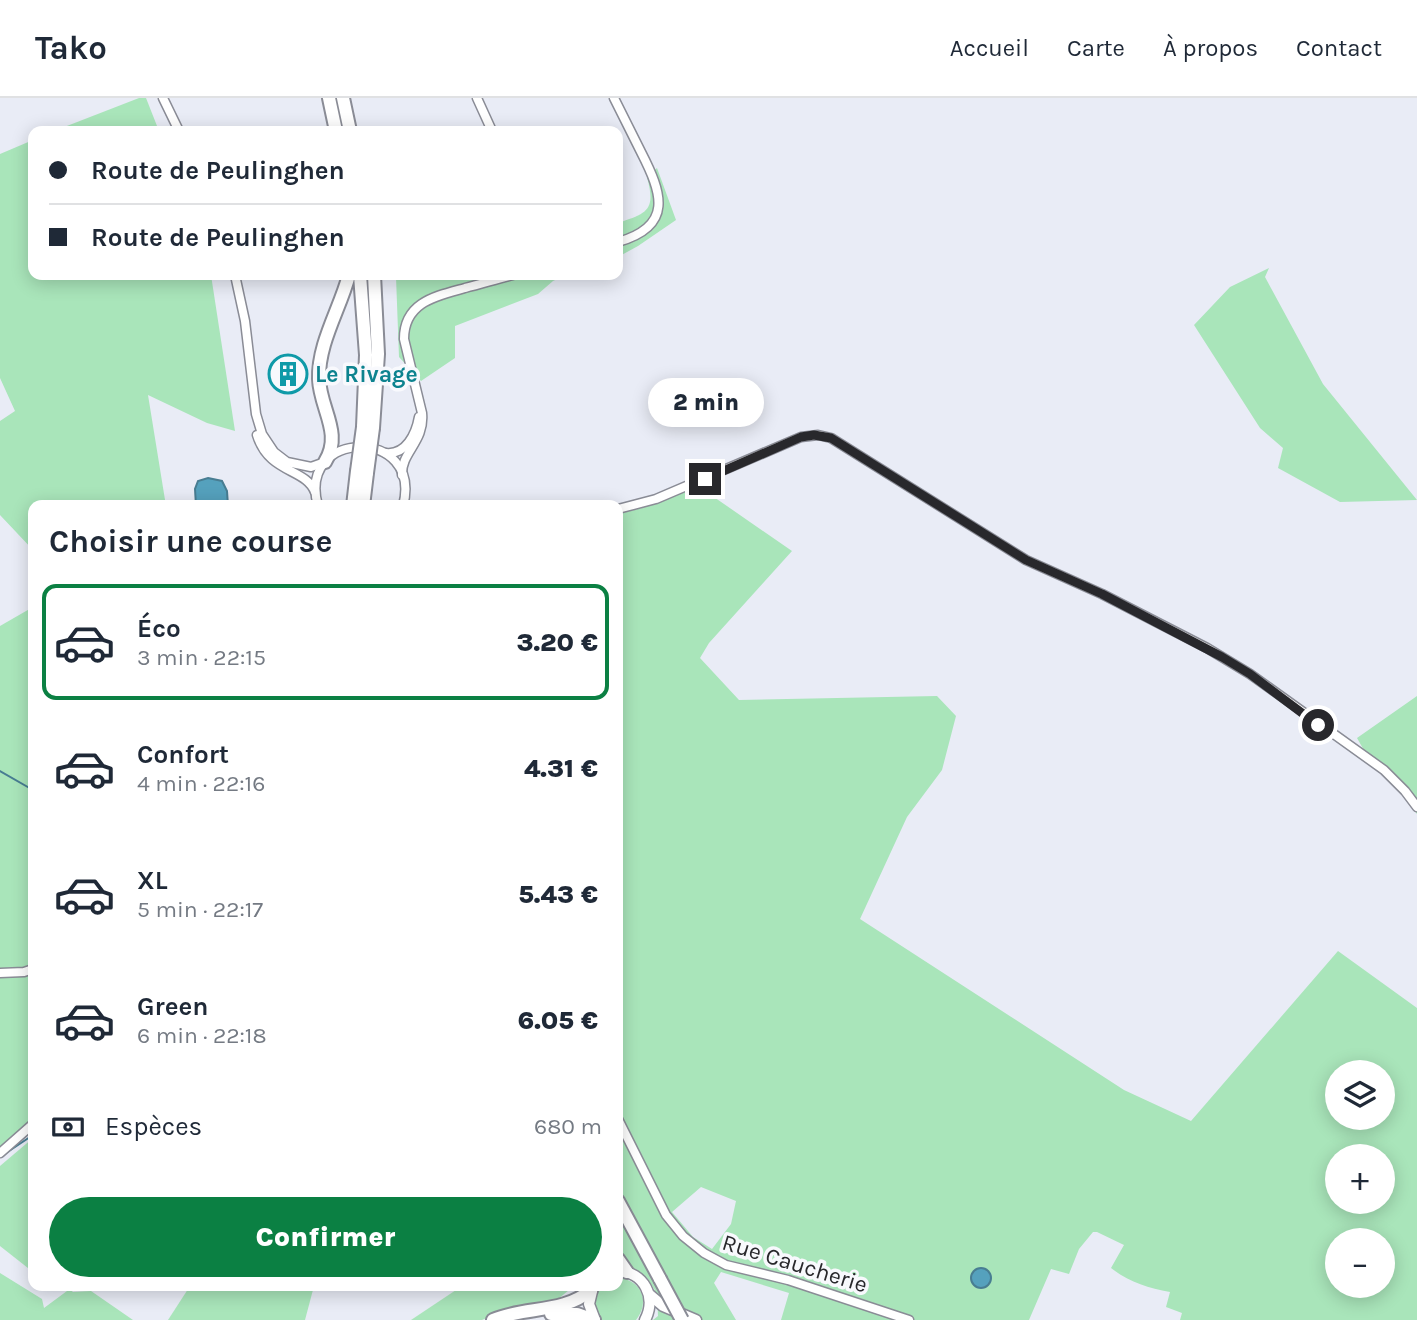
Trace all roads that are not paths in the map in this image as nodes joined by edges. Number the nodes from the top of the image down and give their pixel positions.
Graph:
1 (165, 98) edge
2 (329, 98) edge
3 (343, 98) edge
4 (477, 98) edge
5 (614, 98) edge
6 (177, 126) edge
7 (335, 126) edge
8 (349, 126) edge
9 (490, 126) edge
10 (623, 240) edge
11 (236, 280) edge
12 (347, 280) edge
13 (360, 280) edge
14 (374, 280) edge
15 (495, 280) edge
16 (419, 404) junction
17 (256, 414) junction
18 (368, 428) junction
19 (385, 453) junction
20 (325, 462) junction
21 (362, 472) junction
22 (402, 475) junction
23 (315, 493) junction
24 (314, 500) edge
25 (355, 500) edge
26 (363, 500) edge
27 (404, 500) edge
28 (623, 508) edge
29 (1417, 807) edge
30 (28, 971) edge
31 (0, 973) edge
32 (28, 1128) edge
33 (623, 1129) edge
34 (0, 1153) edge
35 (623, 1209) edge
36 (623, 1272) edge
37 (588, 1291) edge
38 (591, 1291) edge
39 (650, 1295) junction
40 (678, 1315) edge
41 (645, 1319) edge
42 (493, 1320) edge
43 (512, 1320) edge
44 (595, 1320) edge
45 (696, 1320) edge
46 (909, 1320) edge

1 - 6 street
2 - 7 highway
3 - 8 highway
4 - 9 street
5 - 10 street
11 - 17 street
12 - 20 highway
13 - 18 highway
14 - 18 highway
15 - 16 street
16 - 19 street
16 - 22 street
17 - 20 street
17 - 23 street
18 - 21 highway, bridge
19 - 20 street
19 - 22 street
20 - 23 street
21 - 25 highway
21 - 26 highway
22 - 27 street
23 - 24 street
28 - 29 street
30 - 31 street
32 - 34 street
33 - 46 street, Rue Caucherie
35 - 40 highway, bridge
36 - 39 main road
37 - 42 highway
38 - 44 main road
39 - 40 main road
39 - 41 main road
40 - 41 main road
40 - 45 main road
43 - 44 highway

